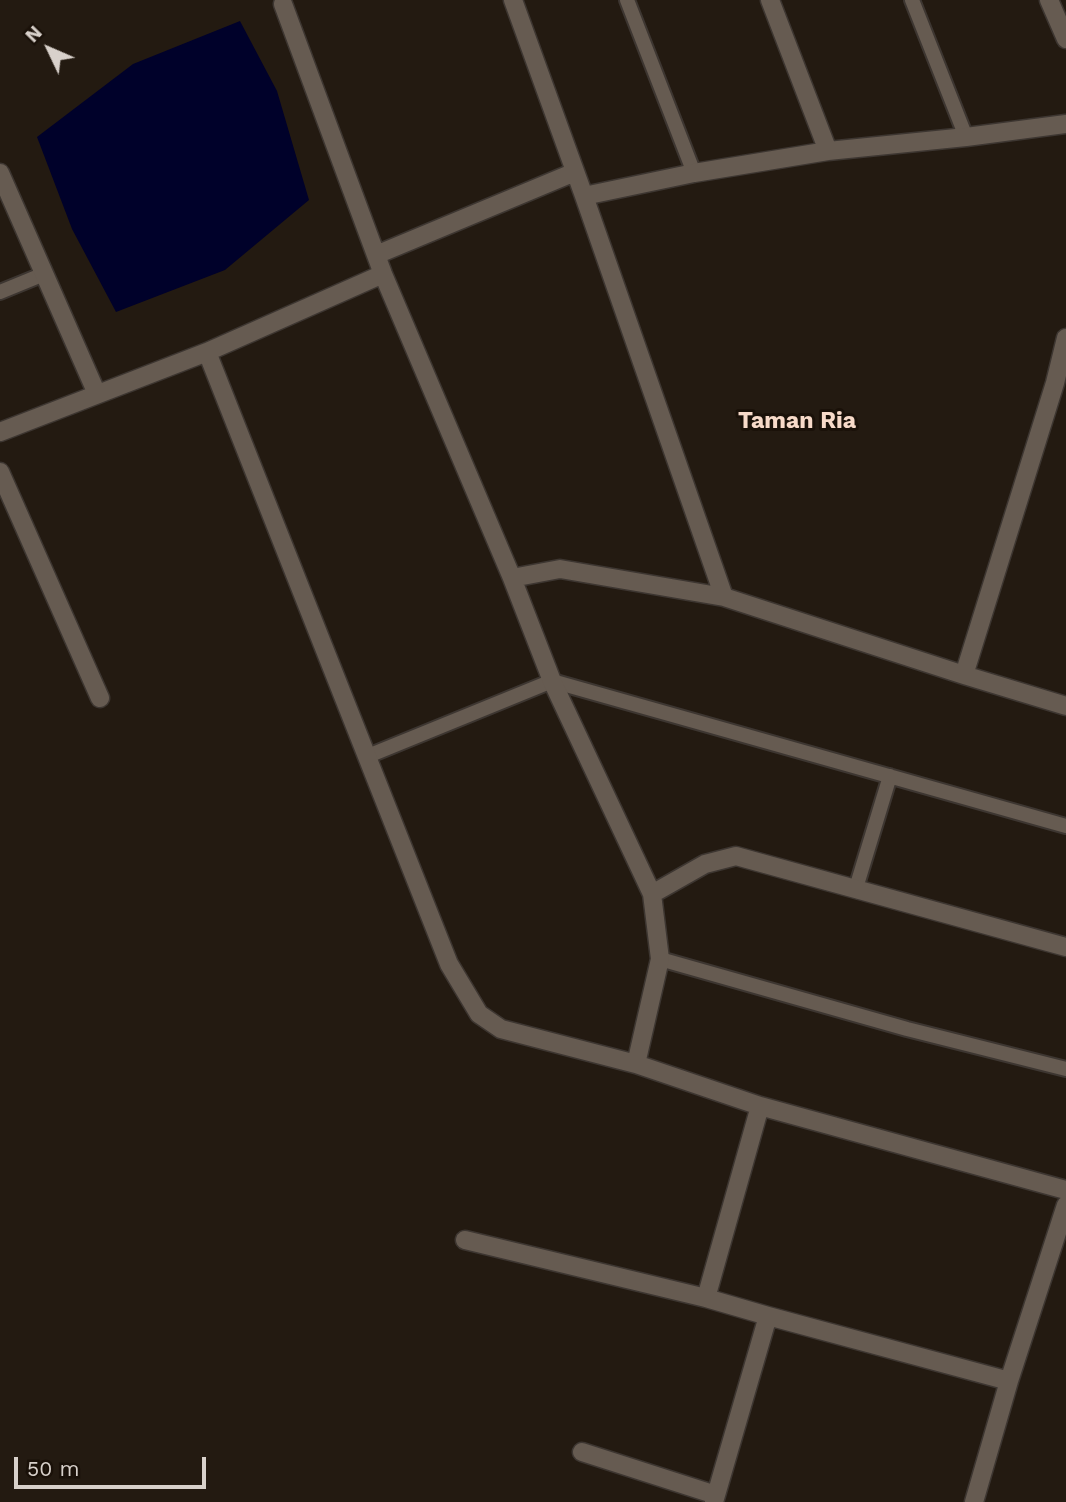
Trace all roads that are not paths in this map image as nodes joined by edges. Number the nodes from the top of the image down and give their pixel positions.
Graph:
1 (513, 0) edge
2 (627, 0) edge
3 (770, 0) edge
4 (912, 0) edge
5 (1049, 0) edge
6 (283, 4) dead end
7 (1066, 39) edge
8 (1066, 124) edge
9 (966, 137) junction
10 (828, 151) junction
11 (575, 172) junction
12 (0, 173) edge
13 (694, 173) junction
14 (584, 196) junction
15 (376, 255) junction
16 (44, 274) junction
17 (383, 274) junction
18 (0, 292) edge
19 (1066, 338) edge
20 (207, 352) junction
21 (1060, 385) edge
22 (97, 394) junction
23 (0, 432) edge
24 (0, 472) edge
25 (512, 579) junction
26 (724, 597) junction
27 (964, 675) junction
28 (552, 681) junction
29 (100, 698) dead end
30 (1066, 705) edge
31 (368, 756) junction
32 (890, 776) junction
33 (1066, 826) edge
34 (856, 888) junction
35 (652, 894) junction
36 (1066, 947) edge
37 (660, 959) junction
38 (636, 1064) junction
39 (1066, 1069) edge
40 (760, 1106) junction
41 (1066, 1190) edge
42 (1066, 1205) edge
43 (464, 1240) dead end
44 (706, 1298) junction
45 (768, 1316) junction
46 (1009, 1381) junction
47 (582, 1452) dead end
48 (715, 1498) edge
49 (974, 1502) edge

1 - 11 street
2 - 13 lane
3 - 10 street
4 - 9 lane
5 - 7 street
6 - 15 street
8 - 9 street
9 - 10 street
10 - 13 street
11 - 14 street
11 - 15 street
12 - 16 street
13 - 14 street
14 - 26 street
15 - 17 street
16 - 18 lane
16 - 22 street
17 - 20 street
17 - 25 street
19 - 21 street
20 - 22 street
20 - 31 street
21 - 27 street
22 - 23 street
24 - 29 street
25 - 26 street
25 - 28 street
26 - 27 street
27 - 30 street
28 - 31 lane
28 - 32 lane
28 - 35 street
31 - 38 street
32 - 33 lane
32 - 34 lane
34 - 35 street
34 - 36 street
35 - 37 street
37 - 38 street
37 - 39 lane
38 - 40 street
40 - 41 street
40 - 44 street
42 - 46 street
43 - 44 street
44 - 45 street
45 - 46 street
45 - 48 street
46 - 49 street
47 - 48 street

